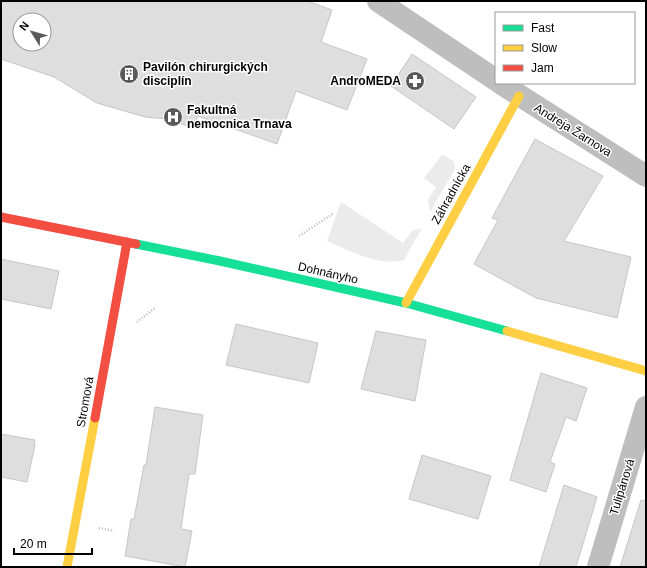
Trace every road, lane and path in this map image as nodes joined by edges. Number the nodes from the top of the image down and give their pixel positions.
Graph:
1 (378, 1) edge
2 (495, 79) edge
3 (501, 84) edge
4 (519, 96) junction
5 (646, 176) edge
6 (334, 213) dead end
7 (1, 216) edge
8 (299, 236) dead end
9 (127, 242) junction
10 (406, 303) junction
11 (156, 307) dead end
12 (136, 324) dead end
13 (646, 370) edge
14 (646, 407) edge
15 (97, 528) dead end
16 (114, 531) dead end
17 (67, 567) edge
18 (598, 567) edge

1 - 2 street
3 - 4 street, Andreja Žarnova
4 - 5 street, Andreja Žarnova
4 - 10 street, Záhradnícka
6 - 8 path
7 - 9 street, Dohnányho
9 - 10 street, Dohnányho
9 - 17 street, Stromová
10 - 13 street, Dohnányho
11 - 12 path
14 - 18 street, Tulipánová
15 - 16 path

